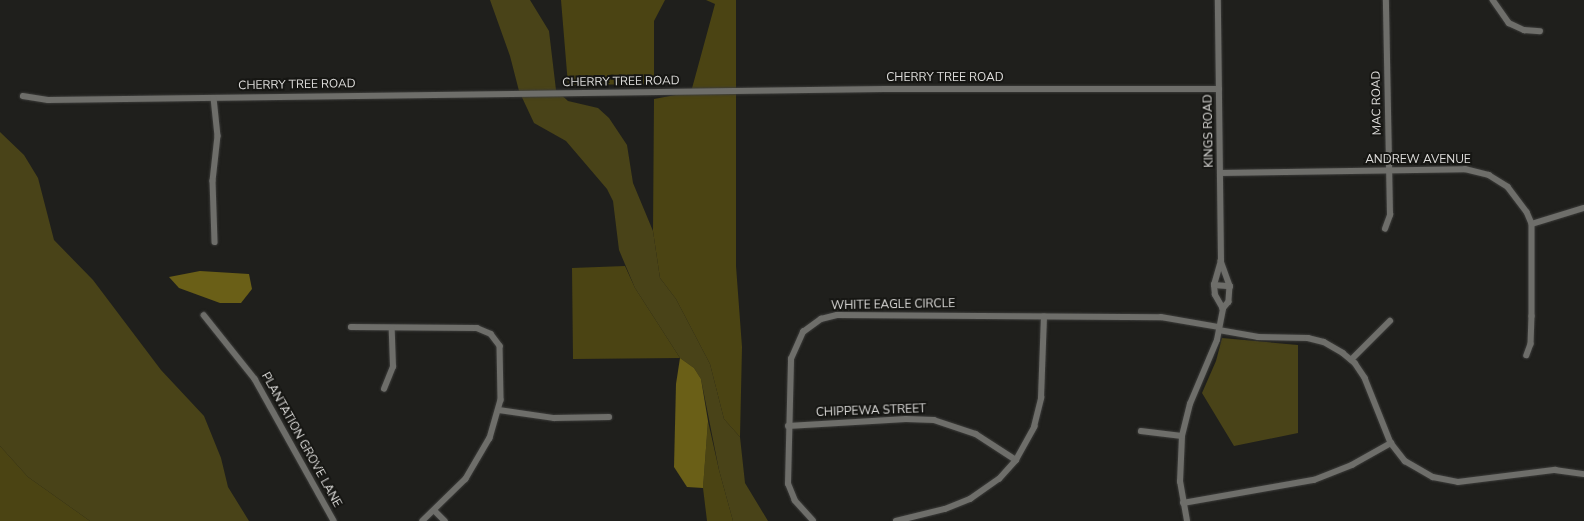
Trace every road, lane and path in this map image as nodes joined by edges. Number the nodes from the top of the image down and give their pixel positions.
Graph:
1 (1218, 0) edge
2 (1386, 0) edge
3 (1493, 0) edge
4 (1540, 31) dead end
5 (1219, 89) junction
6 (23, 96) dead end
7 (214, 98) junction
8 (1389, 170) junction
9 (1220, 173) junction
10 (1584, 208) edge
11 (1532, 224) junction
12 (1385, 229) dead end
13 (215, 242) dead end
14 (1221, 261) junction
15 (1214, 286) junction
16 (1230, 286) junction
17 (1223, 309) junction
18 (204, 315) dead end
19 (1044, 318) junction
20 (1390, 320) dead end
21 (351, 327) dead end
22 (1219, 328) junction
23 (392, 329) junction
24 (1527, 355) dead end
25 (1351, 360) junction
26 (384, 389) dead end
27 (499, 410) junction
28 (609, 417) dead end
29 (788, 426) junction
30 (1141, 431) dead end
31 (1182, 436) junction
32 (1391, 443) junction
33 (1016, 460) junction
34 (1584, 474) edge
35 (1183, 503) junction
36 (435, 511) junction
37 (334, 521) edge
38 (423, 521) edge
39 (444, 521) edge
40 (813, 521) edge
41 (896, 521) edge
42 (1187, 521) edge

1 - 5 street, KINGS ROAD
2 - 8 street, MAC ROAD
3 - 4 street
5 - 7 street, CHERRY TREE ROAD
5 - 9 street, KINGS ROAD
6 - 7 street, CHERRY TREE ROAD
7 - 13 street
8 - 9 street, ANDREW AVENUE
8 - 11 street, ANDREW AVENUE
8 - 12 street, MAC ROAD
9 - 14 street, KINGS ROAD
10 - 11 street
11 - 24 street, ANDREW AVENUE
14 - 15 street, KINGS ROAD
14 - 16 street, KINGS ROAD
15 - 16 street
15 - 17 street
16 - 17 street
17 - 22 street
18 - 37 street, PLANTATION GROVE LANE
19 - 22 street, WHITE EAGLE CIRCLE
19 - 29 street, WHITE EAGLE CIRCLE
19 - 33 street
20 - 25 street
21 - 23 street
22 - 25 street, WHITE EAGLE CIRCLE
22 - 31 street
23 - 26 street
23 - 27 street
25 - 32 street, WHITE EAGLE CIRCLE
27 - 28 street
27 - 36 street
29 - 33 street, CHIPPEWA STREET
29 - 40 street, WHITE EAGLE CIRCLE
30 - 31 street
31 - 35 street
32 - 34 street
32 - 35 street
33 - 41 street
35 - 42 street
36 - 38 street
36 - 39 street

